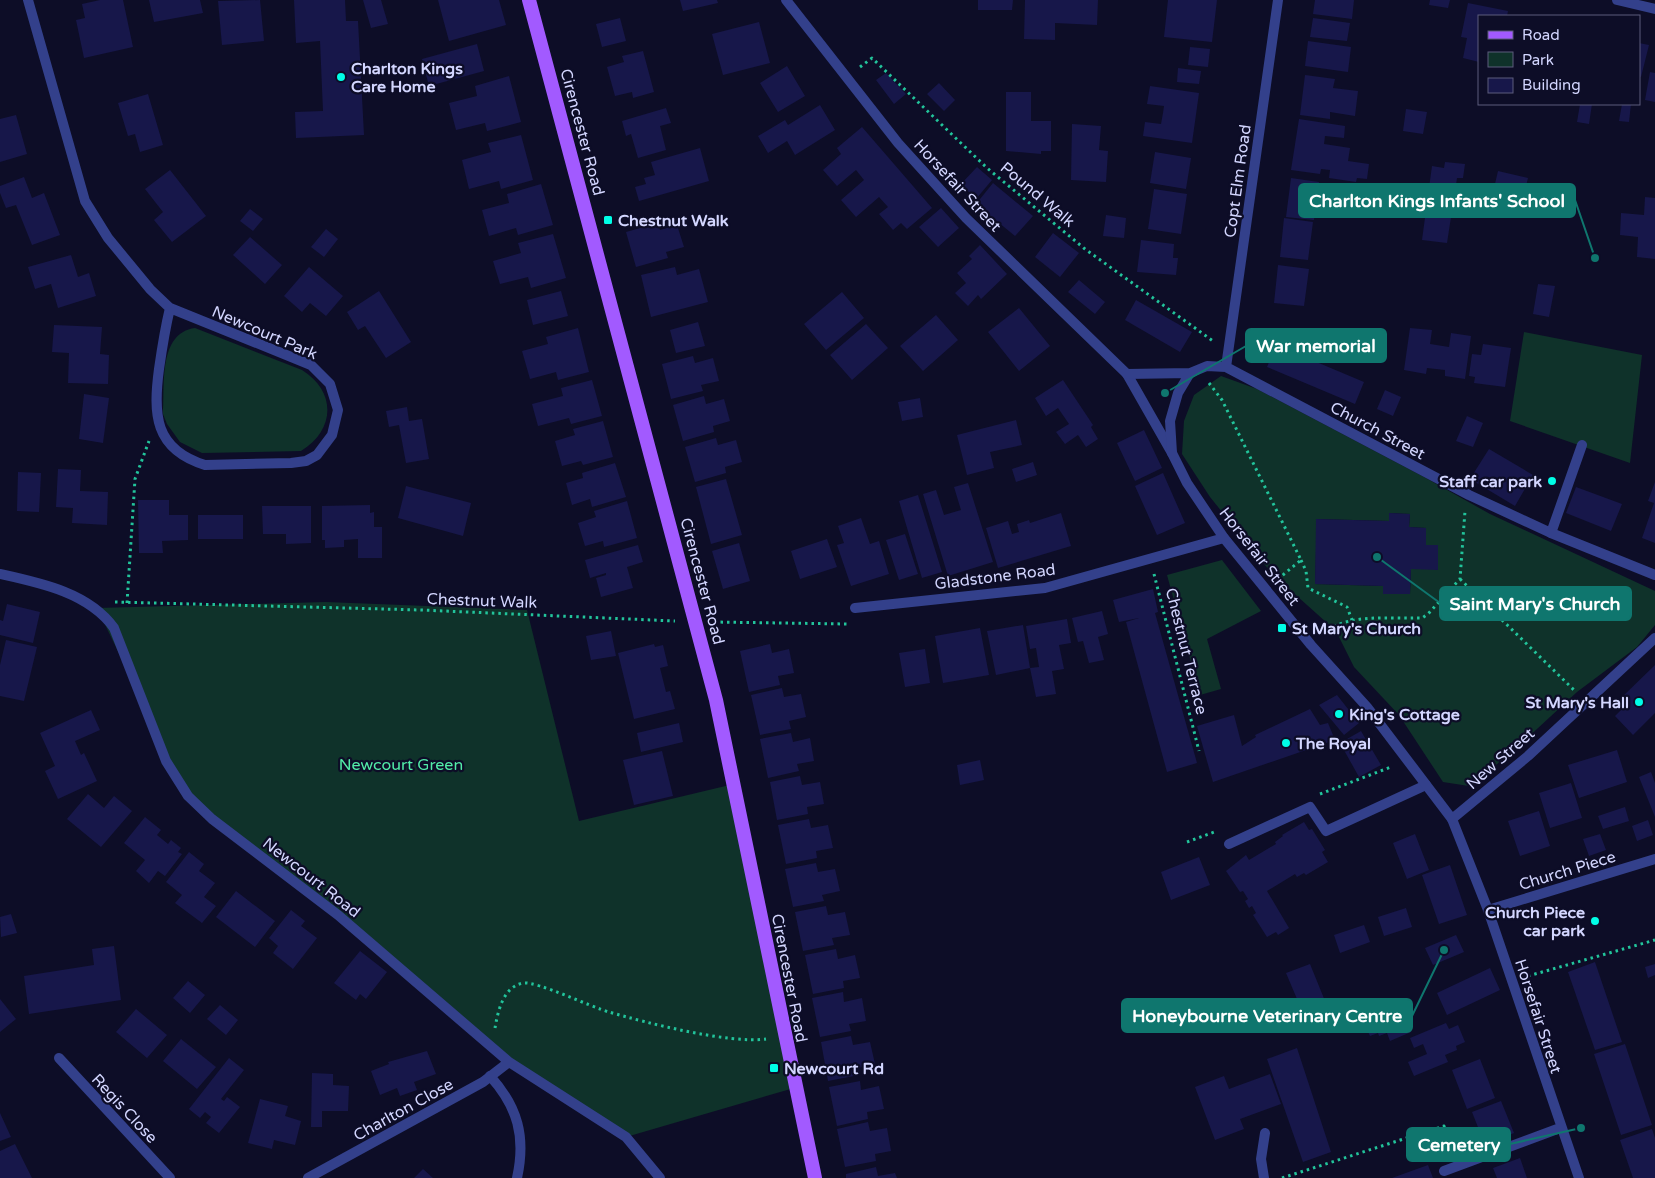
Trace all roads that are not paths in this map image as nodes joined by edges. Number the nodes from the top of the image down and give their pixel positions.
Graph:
1 (28, 0) edge
2 (529, 0) edge
3 (786, 0) edge
4 (1278, 0) edge
5 (1617, 0) edge
6 (1655, 10) edge
7 (170, 308) junction
8 (1226, 367) junction
9 (1194, 371) junction
10 (1127, 374) junction
11 (1582, 445) dead end
12 (1172, 453) junction
13 (1551, 533) junction
14 (1224, 538) junction
15 (0, 574) edge
16 (1655, 575) edge
17 (855, 608) road end
18 (1655, 638) edge
19 (1426, 785) junction
20 (1452, 819) junction
21 (1229, 844) dead end
22 (1655, 859) edge
23 (1488, 910) junction
24 (59, 1058) dead end
25 (509, 1062) junction
26 (490, 1076) junction
27 (1560, 1128) junction
28 (1265, 1133) dead end
29 (1444, 1171) dead end
30 (170, 1178) edge
31 (308, 1178) edge
32 (517, 1178) edge
33 (660, 1178) edge
34 (815, 1178) edge
35 (1264, 1178) edge
36 (1579, 1178) edge

1 - 7 street, Newcourt Park
2 - 34 main road, Cirencester Road
3 - 10 street, Horsefair Street
4 - 8 street, Copt Elm Road
5 - 6 street
7 - 7 street, Newcourt Park
8 - 9 street
8 - 13 street, Church Street
9 - 10 street
9 - 12 street, Horsefair Street
10 - 12 street, Horsefair Street
11 - 13 street
12 - 14 street, Horsefair Street
13 - 16 street, Church Street
14 - 17 street, Gladstone Road
14 - 19 street, Horsefair Street
15 - 25 street, Newcourt Road
18 - 20 street, New Street
19 - 20 street, Horsefair Street
19 - 21 street
20 - 23 street, Horsefair Street
22 - 23 street, Church Piece
23 - 27 street, Horsefair Street
24 - 30 street, Regis Close
25 - 26 street, Charlton Close
25 - 33 street, Newcourt Road
26 - 31 street, Charlton Close
26 - 32 street
27 - 29 street
27 - 36 street, Horsefair Street
28 - 35 street

